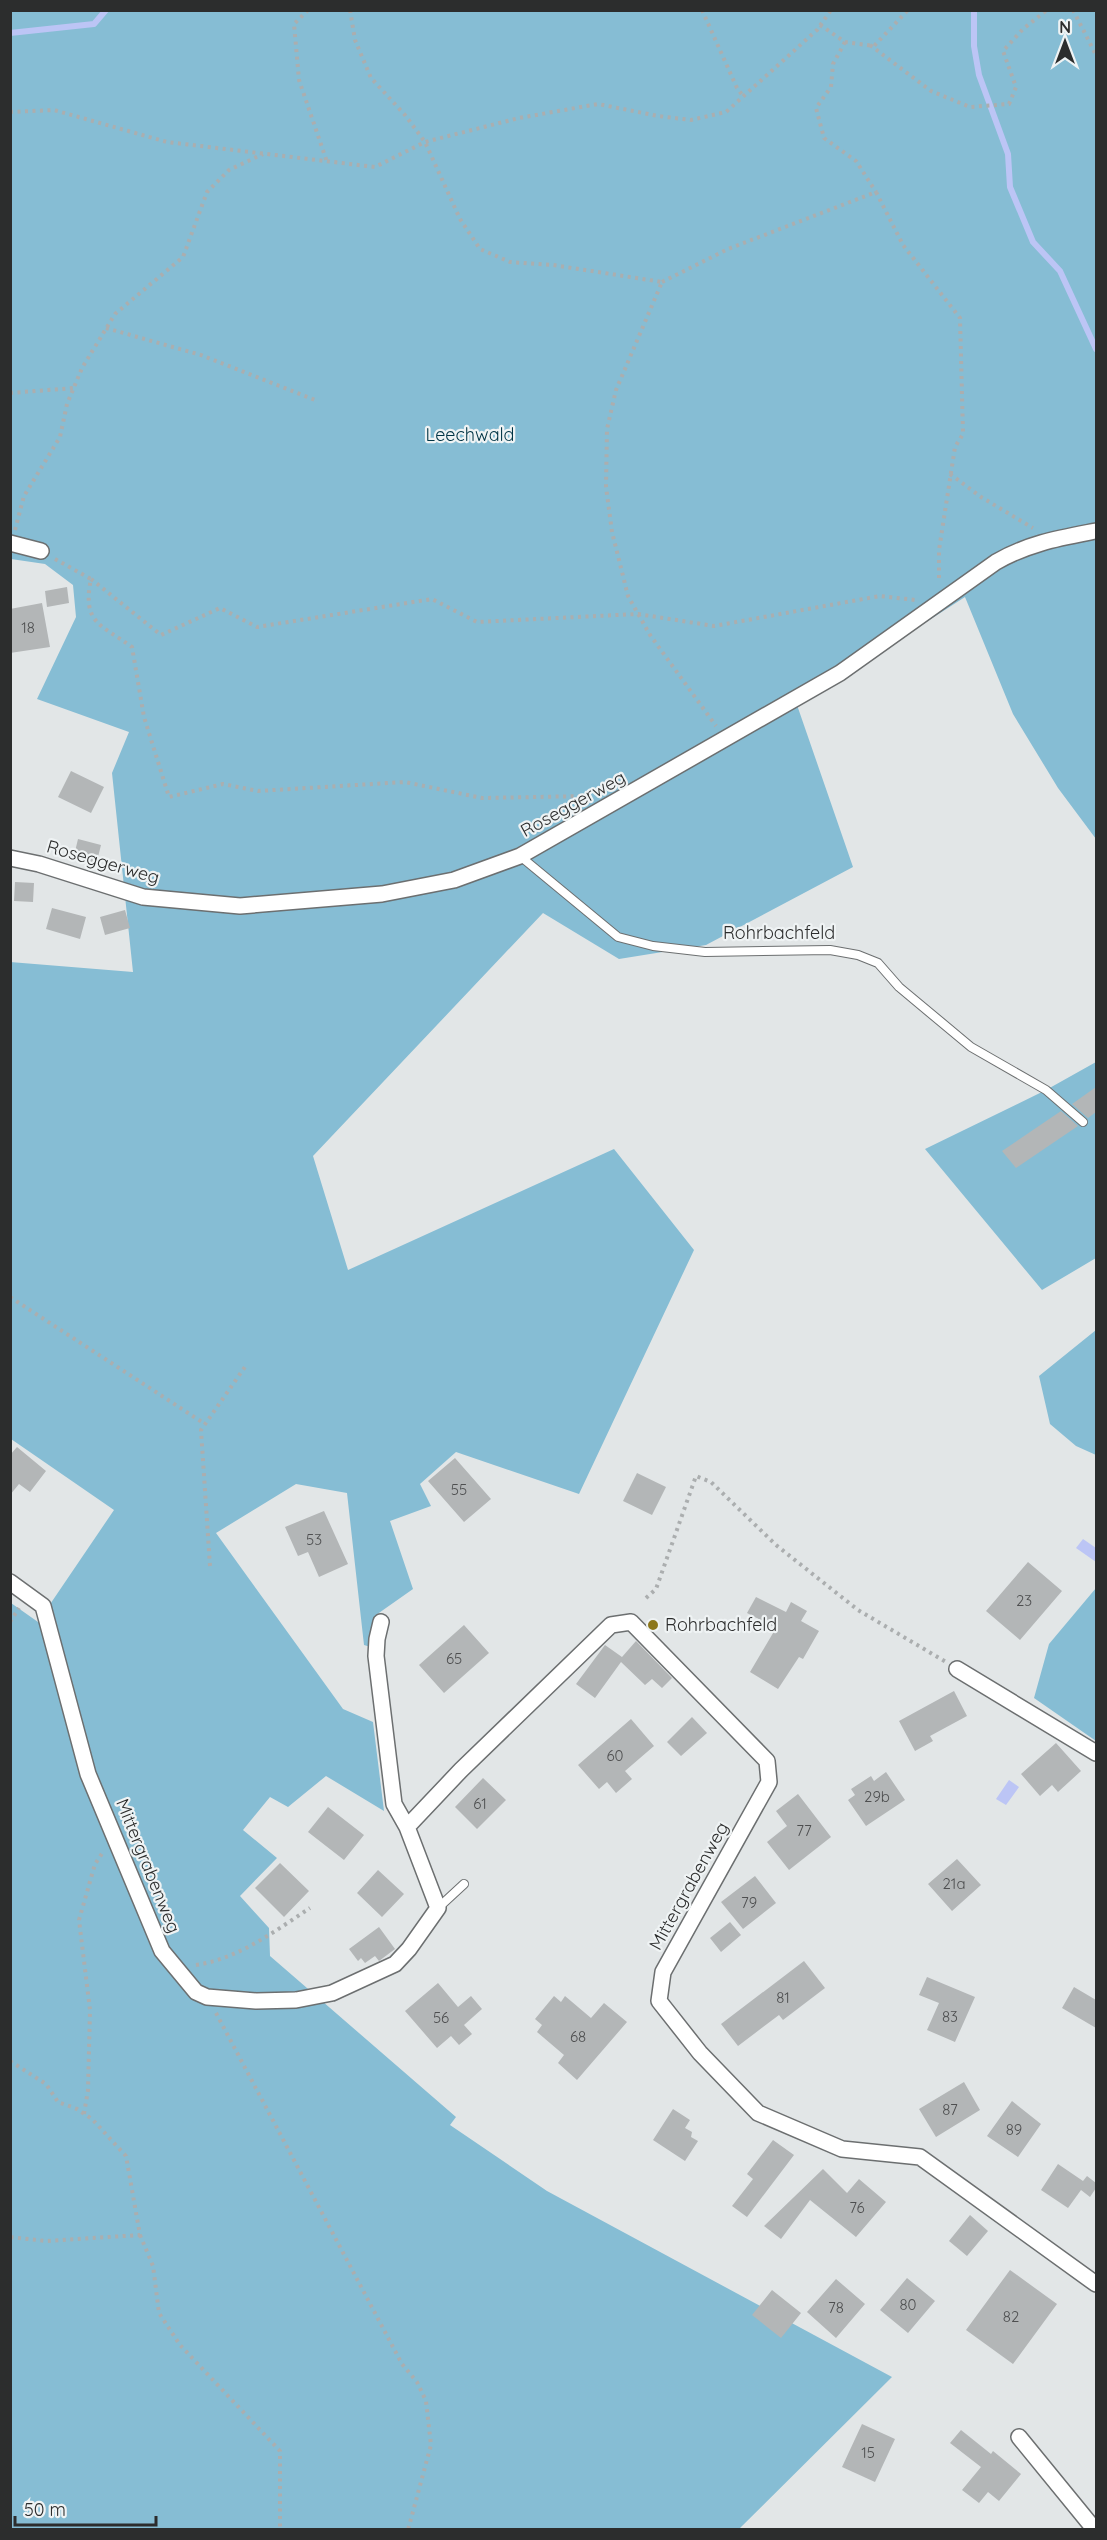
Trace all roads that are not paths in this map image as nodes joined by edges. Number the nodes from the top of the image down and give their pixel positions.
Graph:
1 (1096, 531) edge
2 (11, 543) edge
3 (41, 551) road end
4 (520, 856) junction
5 (10, 858) edge
6 (1083, 1122) dead end
7 (10, 1582) edge
8 (381, 1622) dead end
9 (957, 1669) road end
10 (1096, 1753) edge
11 (407, 1827) junction
12 (464, 1884) dead end
13 (438, 1908) junction
14 (1096, 2284) edge
15 (1019, 2437) dead end
16 (1095, 2529) edge

1 - 4 street, Roseggerweg
2 - 3 street
4 - 5 street, Roseggerweg
4 - 6 lane, Rohrbachfeld
7 - 13 street, Mittergrabenweg
8 - 11 street
9 - 10 street
11 - 13 street
11 - 14 street, Mittergrabenweg
12 - 13 lane
15 - 16 street

